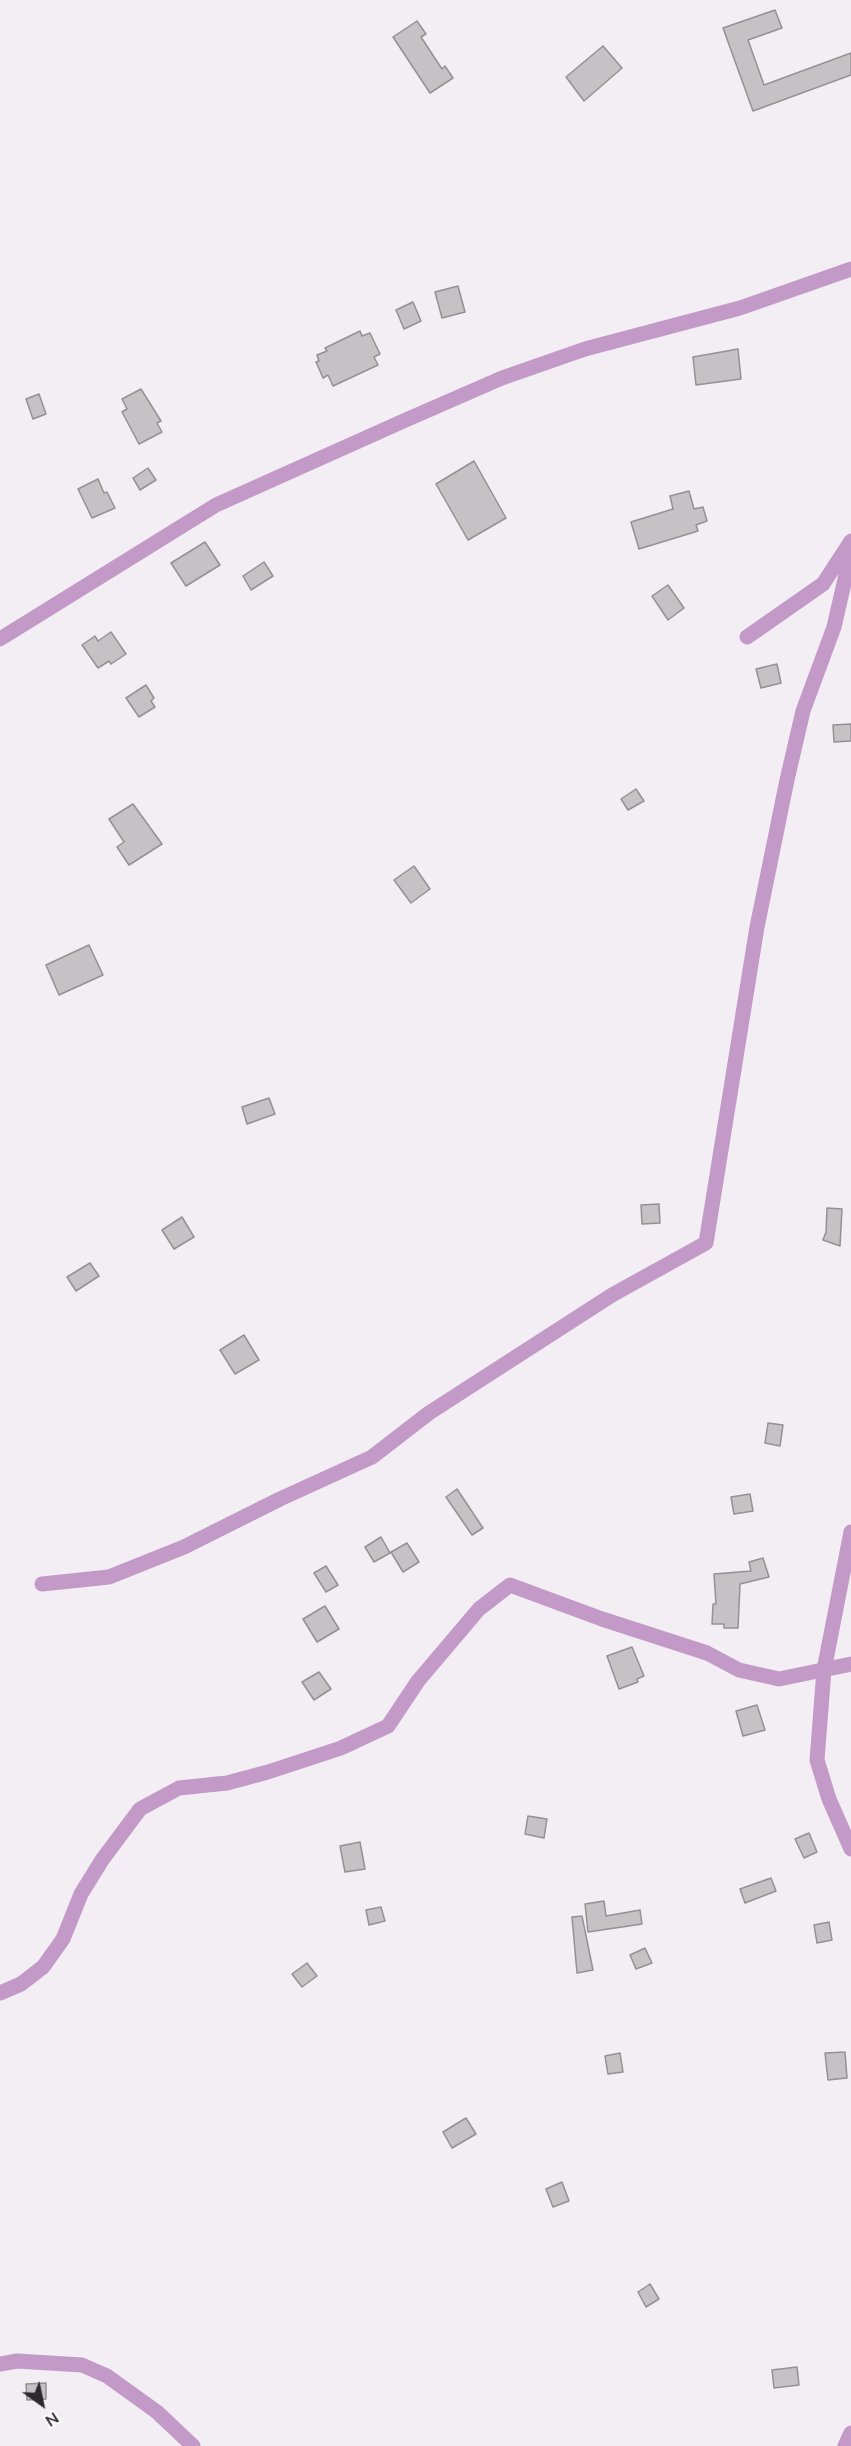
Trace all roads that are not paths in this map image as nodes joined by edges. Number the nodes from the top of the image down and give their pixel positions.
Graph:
1 (851, 269) edge
2 (851, 541) edge
3 (851, 554) edge
4 (2, 634) edge
5 (747, 637) dead end
6 (851, 1532) edge
7 (42, 1584) dead end
8 (851, 1664) edge
9 (824, 1670) junction
10 (851, 1849) edge
11 (0, 1993) edge
12 (0, 2364) edge
13 (851, 2433) edge
14 (193, 2446) edge
15 (845, 2446) edge

1 - 4 street
2 - 5 street
3 - 7 street
6 - 9 street
8 - 9 street
9 - 10 street
9 - 11 street
12 - 14 street
13 - 15 street

